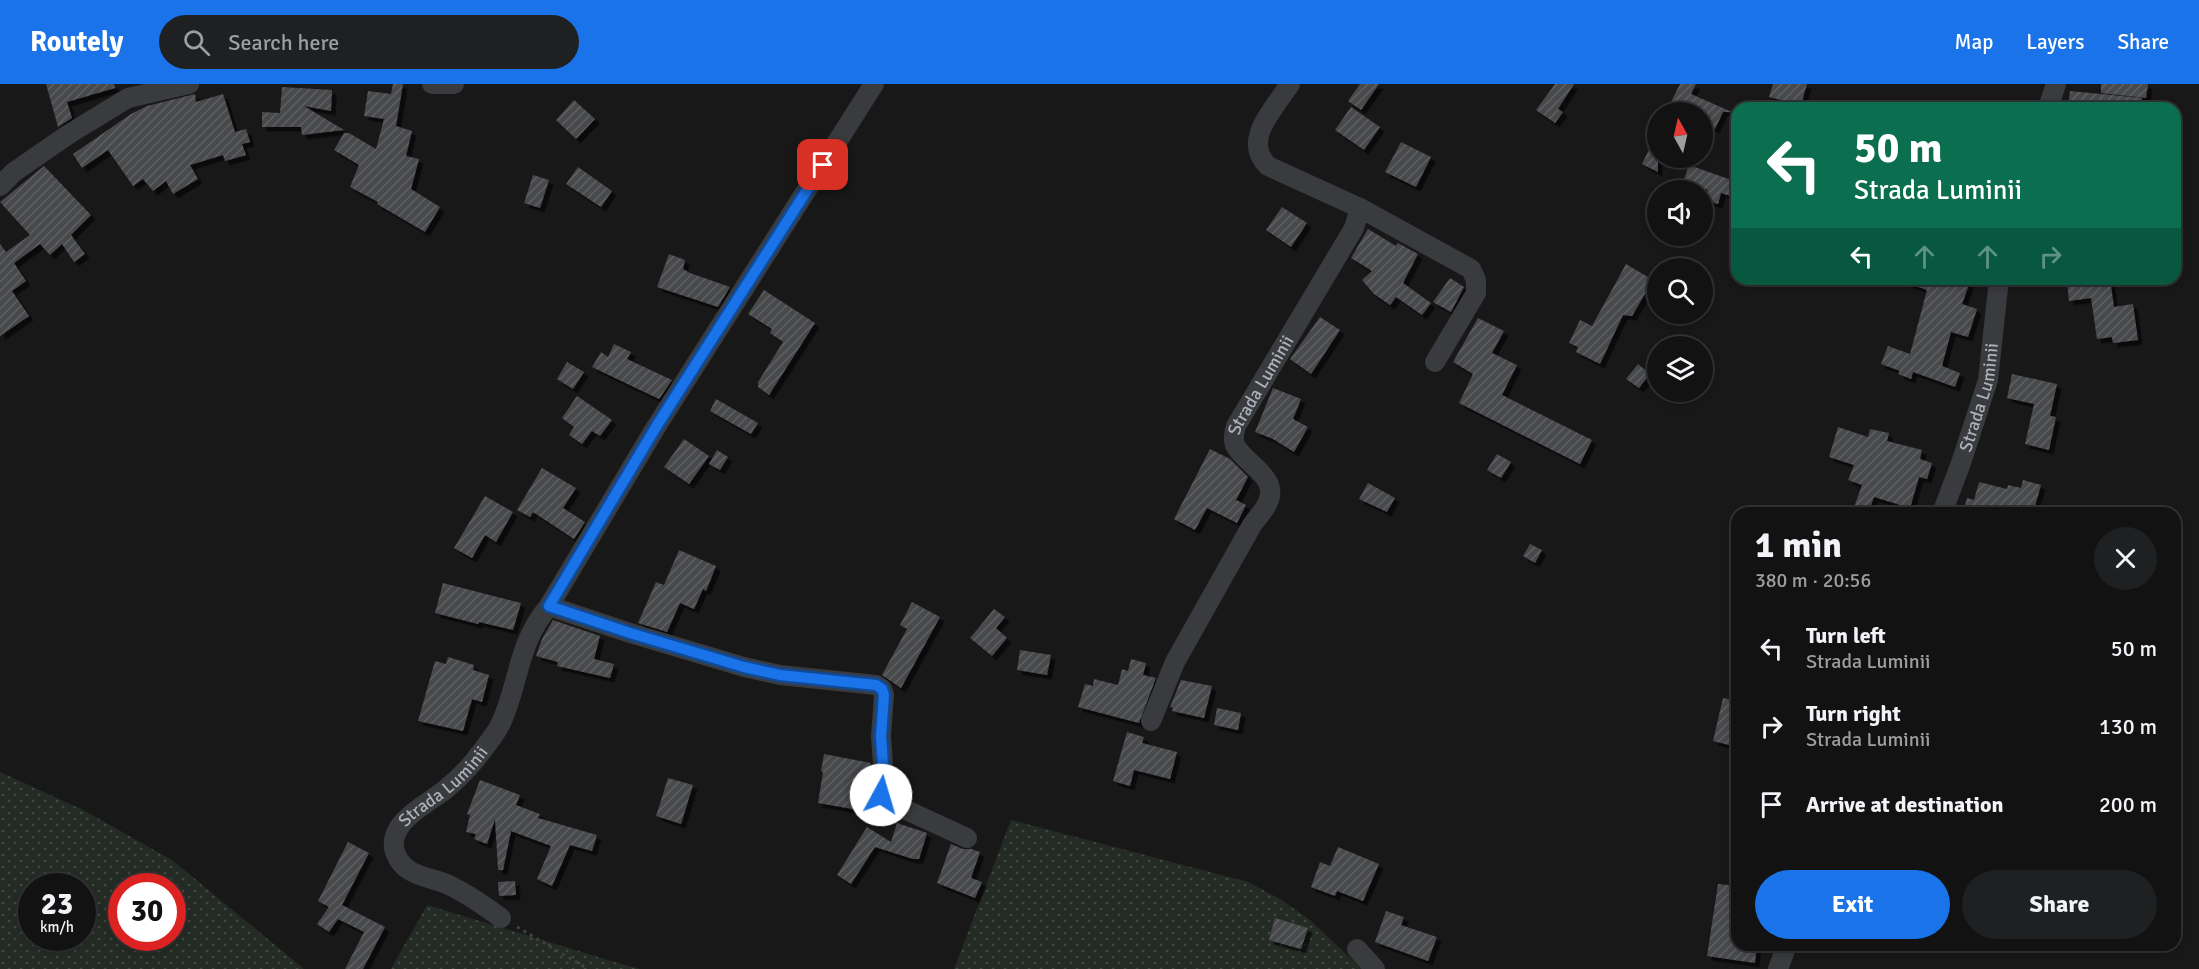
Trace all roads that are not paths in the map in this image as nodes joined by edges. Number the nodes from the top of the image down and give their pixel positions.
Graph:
1 (189, 84) edge
2 (432, 84) edge
3 (454, 84) edge
4 (874, 84) edge
5 (1290, 84) edge
6 (2056, 84) edge
7 (2050, 102) edge
8 (0, 186) edge
9 (1360, 208) junction
10 (1998, 285) edge
11 (1435, 362) dead end
12 (1944, 507) edge
13 (549, 606) junction
14 (1151, 721) dead end
15 (967, 838) dead end
16 (501, 918) road end
17 (1357, 949) dead end
18 (1785, 951) edge
19 (1375, 969) edge
20 (1778, 969) edge

1 - 8 street
2 - 3 street
4 - 13 street, Strada Luminii
5 - 9 street
6 - 7 street
9 - 11 street
9 - 14 street, Strada Luminii
10 - 12 street, Strada Luminii
13 - 15 street
13 - 16 street, Strada Luminii
17 - 19 street
18 - 20 street

